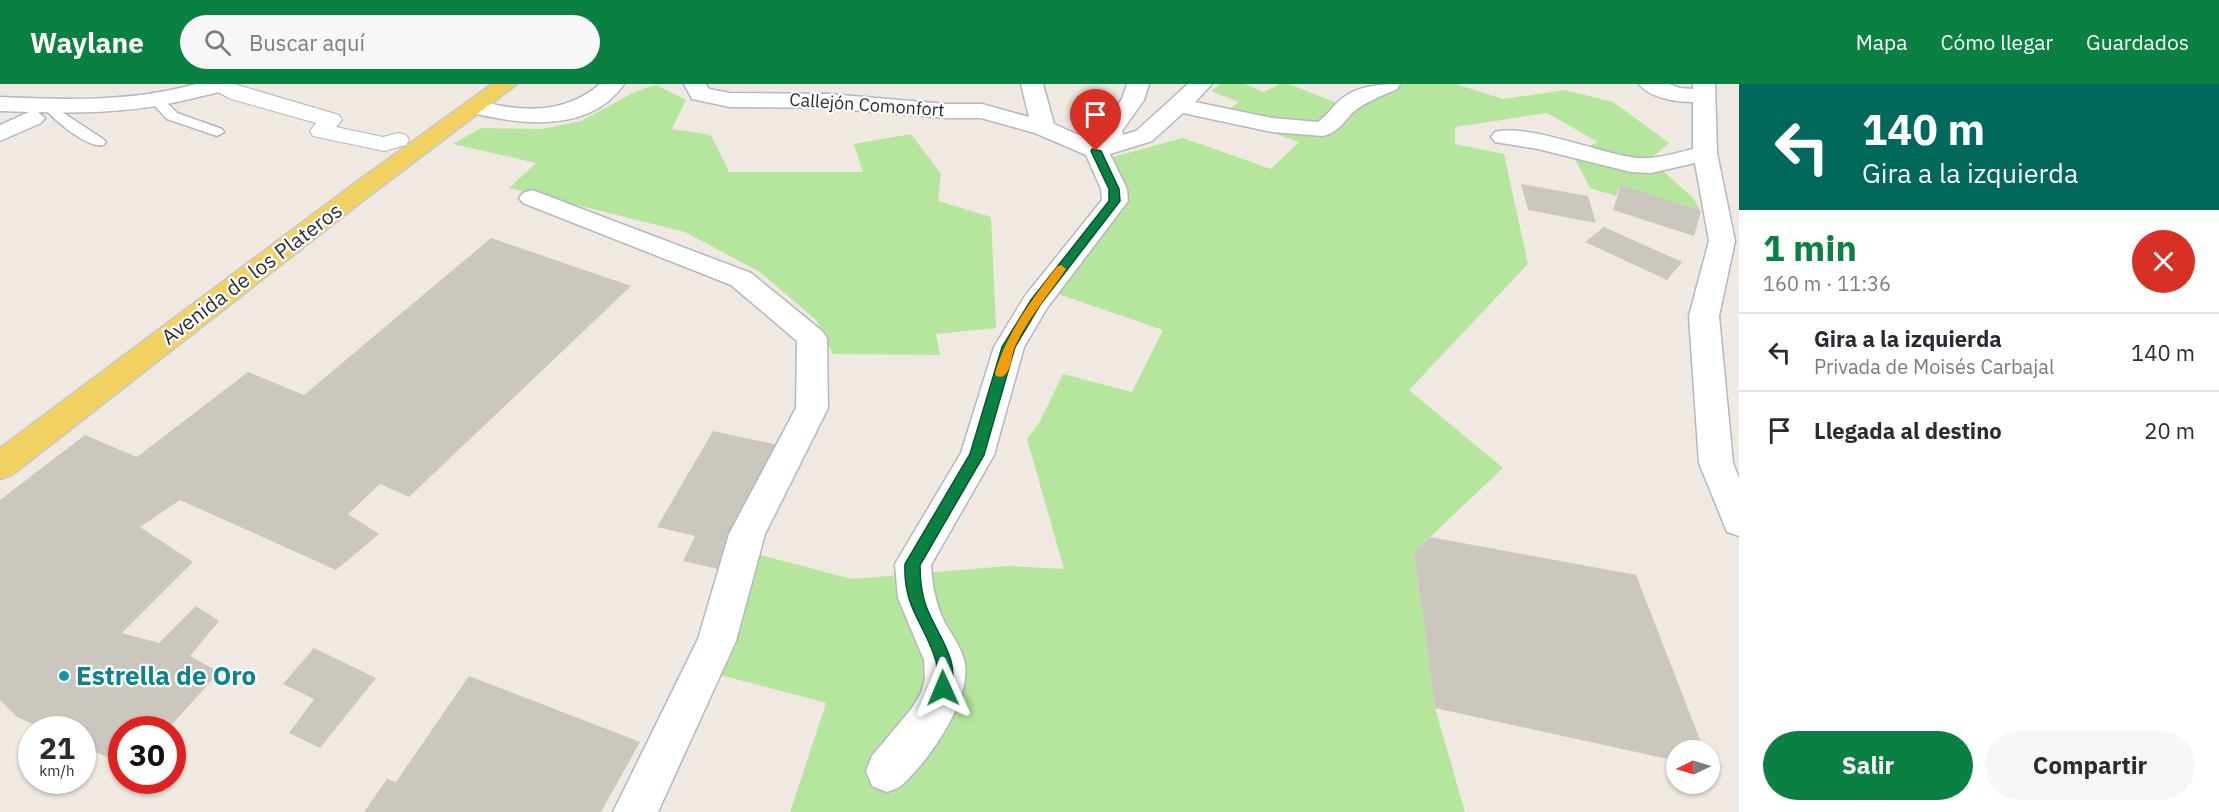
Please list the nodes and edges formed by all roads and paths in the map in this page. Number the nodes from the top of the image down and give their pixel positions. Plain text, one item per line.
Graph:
1 (219, 84) edge
2 (506, 84) edge
3 (613, 84) edge
4 (695, 84) edge
5 (1032, 84) edge
6 (1138, 84) edge
7 (1201, 84) edge
8 (1389, 84) edge
9 (1650, 84) edge
10 (922, 87) dead end
11 (1704, 90) edge
12 (156, 100) junction
13 (0, 104) edge
14 (1177, 105) junction
15 (477, 107) junction
16 (910, 107) junction
17 (41, 112) junction
18 (1043, 128) junction
19 (218, 132) dead end
20 (0, 134) edge
21 (1503, 138) dead end
22 (398, 140) dead end
23 (98, 142) dead end
24 (1106, 149) junction
25 (1705, 153) junction
26 (532, 198) dead end
27 (0, 466) edge
28 (1739, 522) edge
29 (887, 771) dead end
30 (635, 812) edge

1 - 12 street
1 - 22 street
2 - 15 main road, Avenida de los Plateros
3 - 15 street
4 - 16 street, Callejón Comonfort
5 - 18 street
6 - 24 street
7 - 14 street
8 - 14 street
9 - 11 street
10 - 16 street
11 - 25 street
12 - 17 street
12 - 19 lane
13 - 17 street
14 - 24 street
15 - 27 main road, Avenida de los Plateros
16 - 18 street, Callejón Comonfort
17 - 20 street
17 - 23 lane
18 - 24 street, Callejón Comonfort
21 - 25 street
24 - 29 street
25 - 28 street
26 - 30 street

